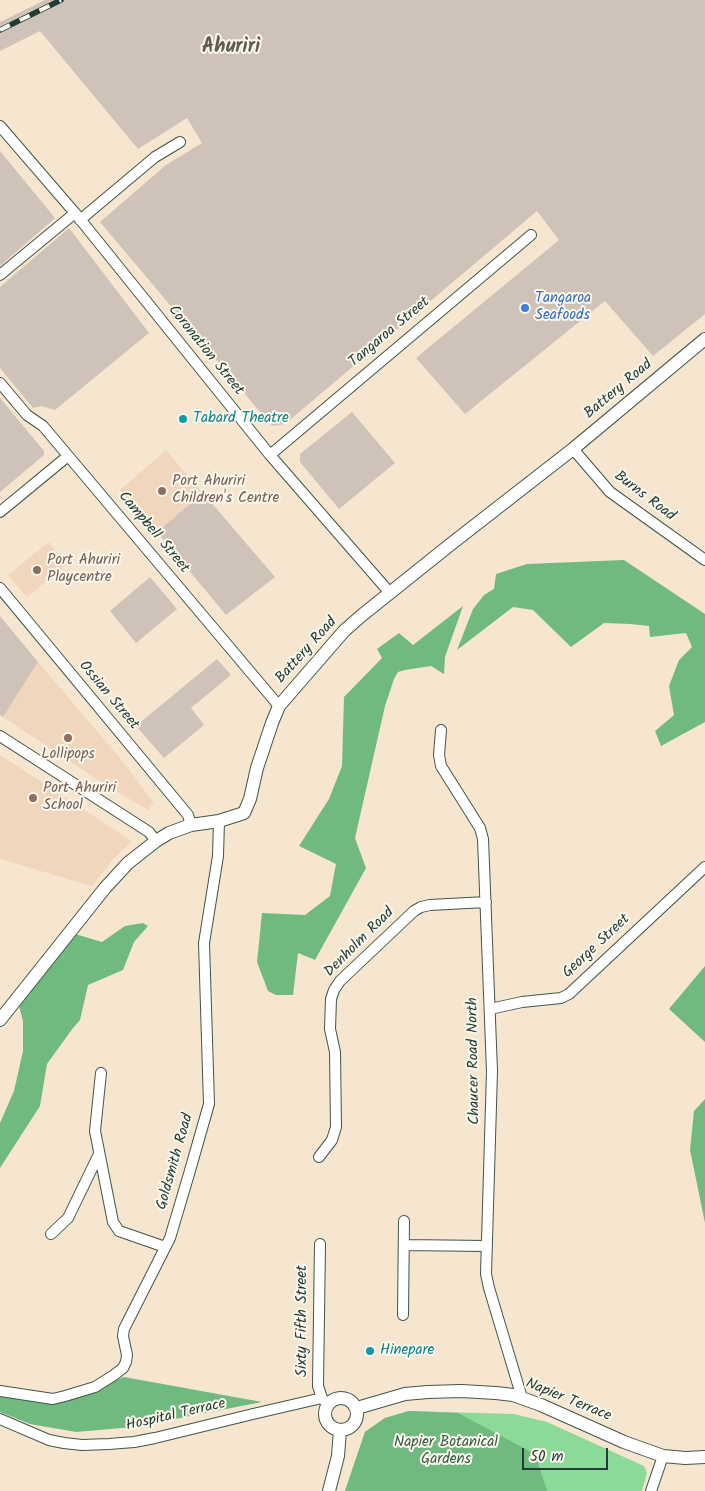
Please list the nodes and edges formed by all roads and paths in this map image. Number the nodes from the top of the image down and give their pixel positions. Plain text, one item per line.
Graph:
1 (2, 133) edge
2 (180, 142) dead end
3 (78, 216) junction
4 (531, 236) dead end
5 (0, 276) edge
6 (705, 339) edge
7 (0, 383) edge
8 (573, 449) junction
9 (270, 454) junction
10 (68, 456) junction
11 (0, 512) edge
12 (705, 560) edge
13 (0, 588) edge
14 (390, 594) junction
15 (280, 706) junction
16 (441, 730) dead end
17 (0, 736) edge
18 (219, 821) junction
19 (191, 825) junction
20 (156, 841) junction
21 (705, 867) edge
22 (486, 902) junction
23 (490, 1009) junction
24 (0, 1020) edge
25 (101, 1074) dead end
26 (99, 1154) junction
27 (319, 1156) dead end
28 (404, 1221) dead end
29 (51, 1234) dead end
30 (320, 1244) dead end
31 (404, 1245) junction
32 (487, 1246) junction
33 (165, 1248) junction
34 (403, 1314) dead end
35 (0, 1391) edge
36 (522, 1398) junction
37 (325, 1402) junction
38 (357, 1408) junction
39 (0, 1419) edge
40 (340, 1430) junction
41 (663, 1456) junction
42 (705, 1457) edge
43 (329, 1491) edge
44 (652, 1491) edge

1 - 3 street, Coronation Street
2 - 3 street
3 - 5 street
3 - 9 street, Coronation Street
4 - 9 street, Tangaroa Street
6 - 8 street, Battery Road
7 - 10 street, Campbell Street
8 - 12 street, Burns Road
8 - 14 street, Battery Road
9 - 14 street, Coronation Street
10 - 11 street
10 - 15 street, Campbell Street
13 - 19 street, Ossian Street
14 - 15 street, Battery Road
15 - 18 street, Battery Road
16 - 22 street, Chaucer Road North
17 - 20 street
18 - 19 street, Battery Road
18 - 33 street, Goldsmith Road
19 - 20 street, Battery Road
20 - 24 street, Battery Road
21 - 23 street, George Street
22 - 23 street, Chaucer Road North
22 - 27 street, Denholm Road
23 - 32 street, Chaucer Road North
25 - 26 street
26 - 29 street
26 - 33 street
28 - 31 street
30 - 37 street, Sixty Fifth Street
31 - 32 street
31 - 34 street
32 - 36 street, Chaucer Road North
33 - 35 street, Goldsmith Road
36 - 38 street, Napier Terrace
36 - 41 street, Napier Terrace
37 - 38 street
37 - 39 street, Hospital Terrace
37 - 40 street
38 - 40 street
40 - 43 street
41 - 42 street, Napier Terrace
41 - 44 street

